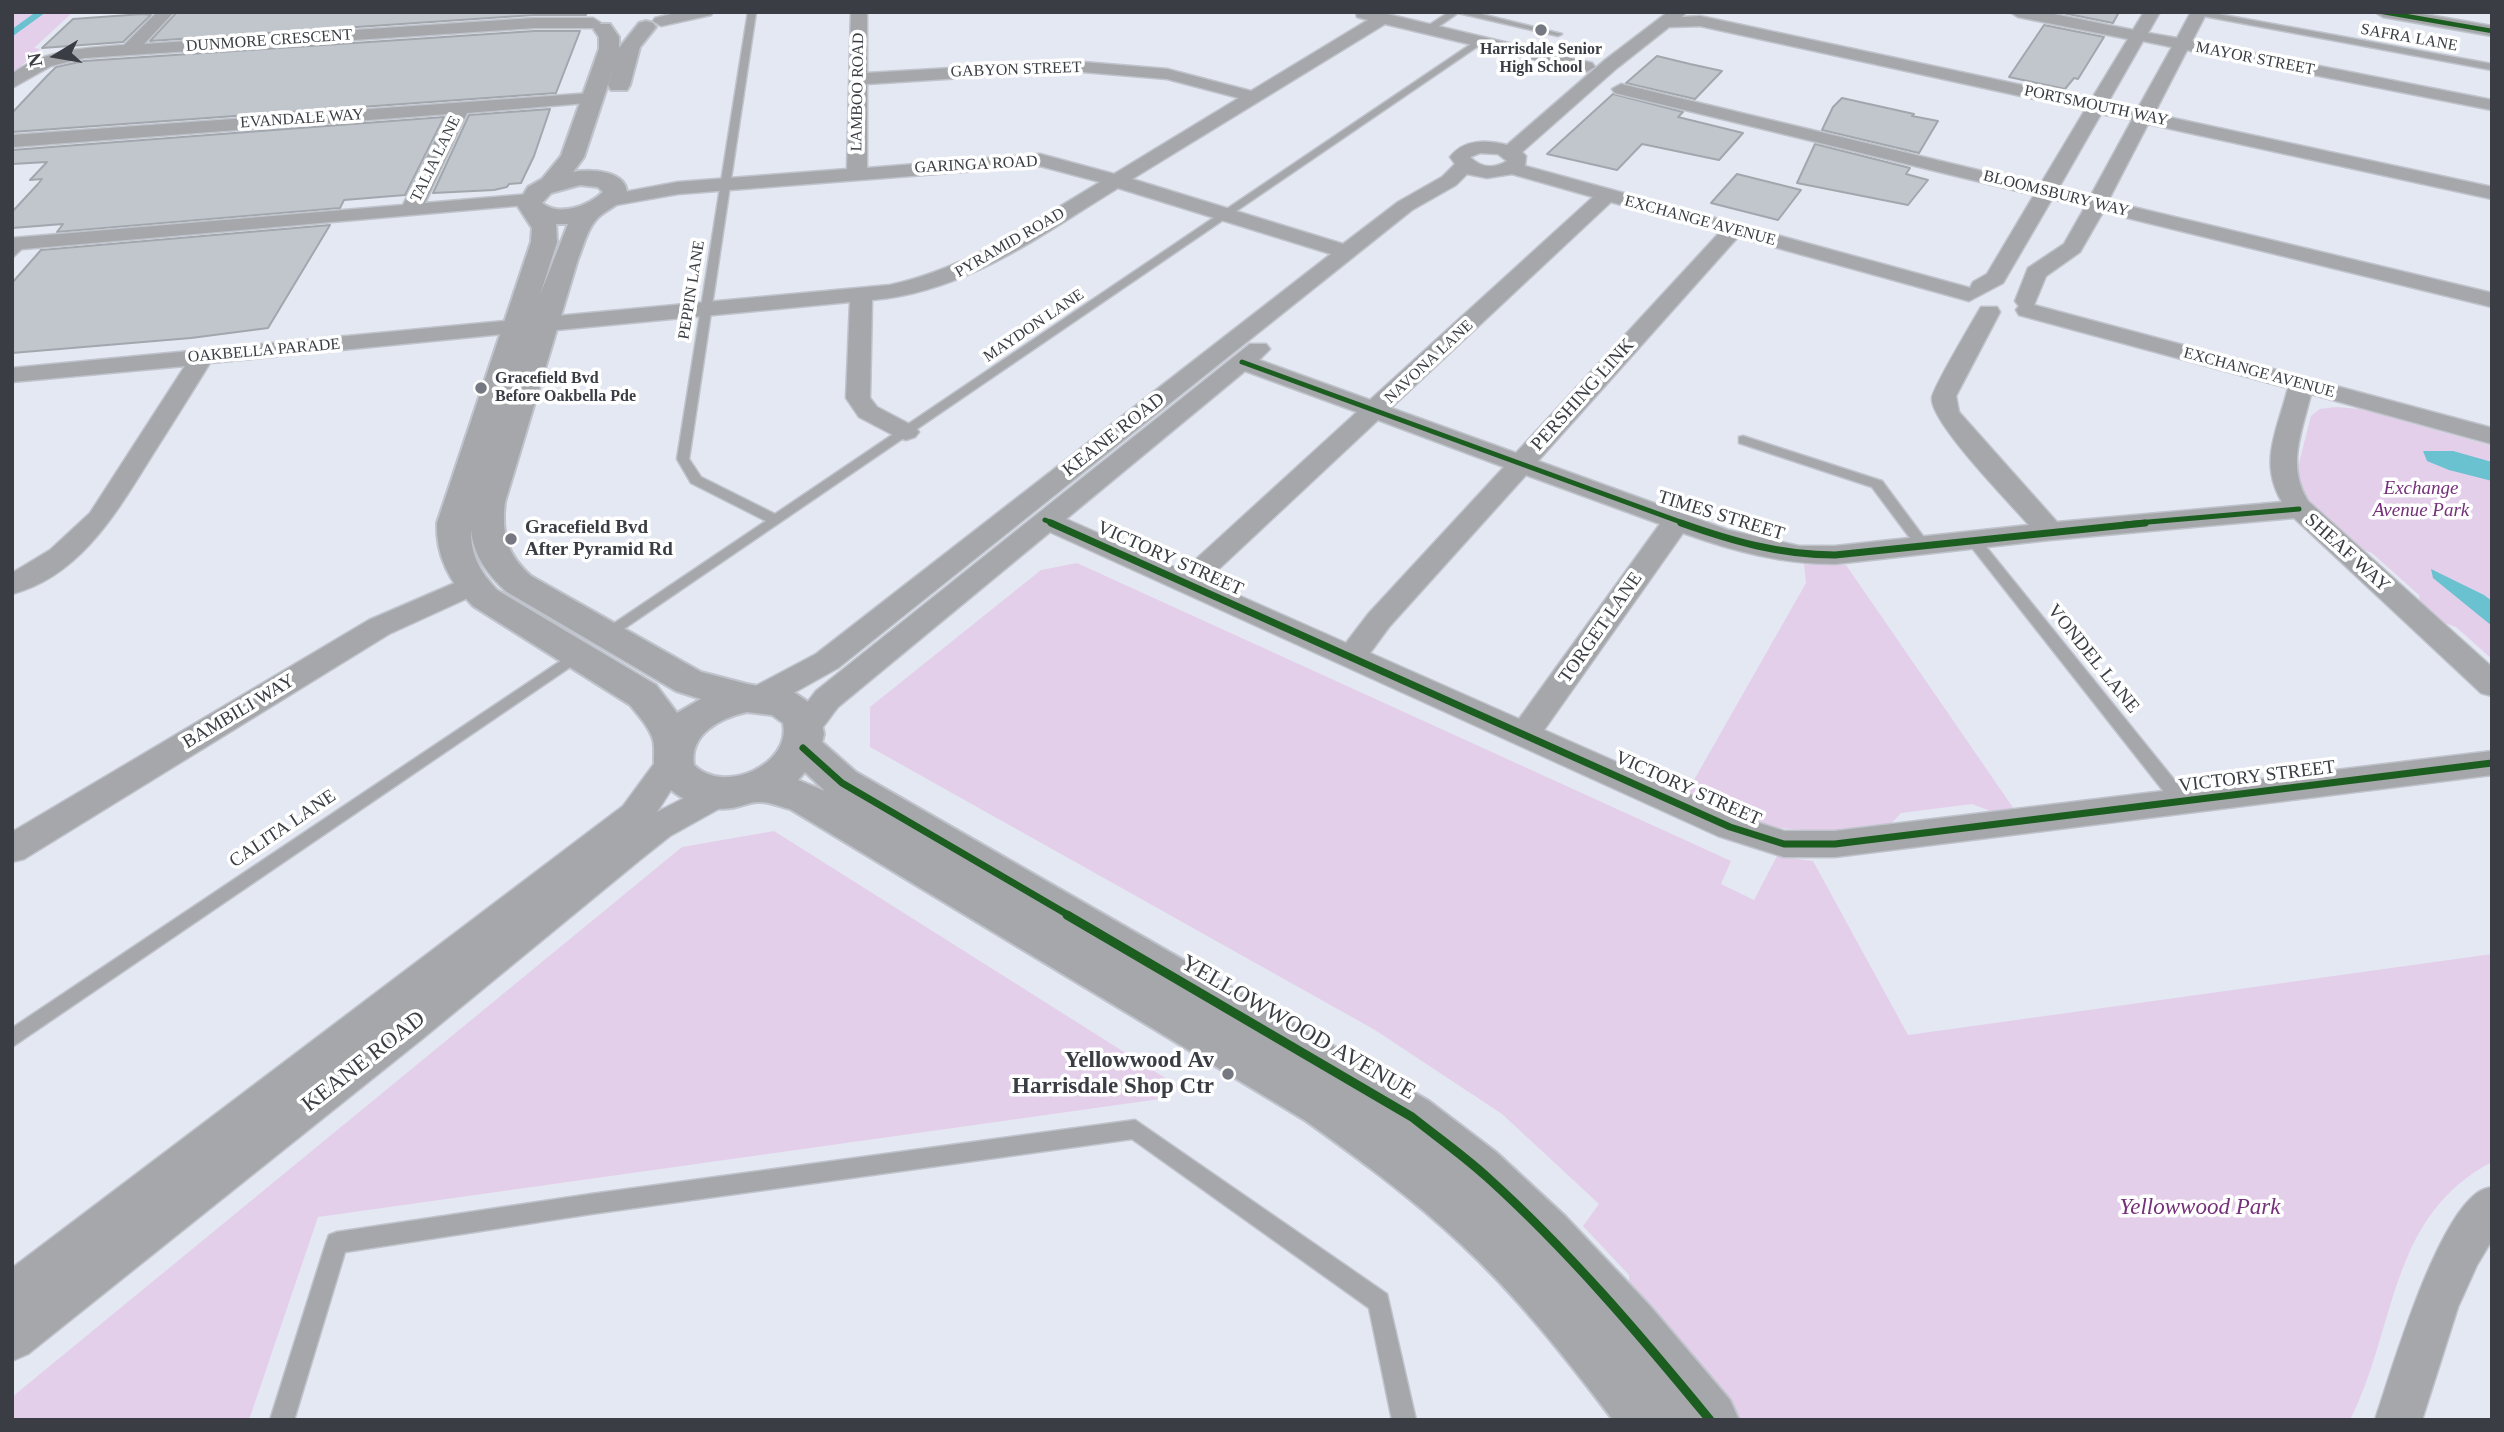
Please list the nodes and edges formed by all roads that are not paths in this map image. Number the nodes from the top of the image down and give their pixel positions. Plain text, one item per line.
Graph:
1 (166, 12) edge
2 (705, 12) edge
3 (752, 12) edge
4 (859, 12) edge
5 (1356, 12) edge
6 (1455, 12) edge
7 (1461, 12) edge
8 (2018, 12) edge
9 (2152, 12) edge
10 (2383, 12) edge
11 (2405, 12) edge
12 (2198, 13) edge
13 (1666, 15) edge
14 (1693, 17) edge
15 (1383, 18) junction
16 (598, 19) edge
17 (658, 20) edge
18 (1429, 29) junction
19 (2492, 29) edge
20 (1558, 34) dead end
21 (2138, 36) junction
22 (1480, 42) junction
23 (2182, 44) junction
24 (129, 50) junction
25 (2492, 67) edge
26 (1595, 69) junction
27 (859, 79) junction
28 (12, 83) edge
29 (1581, 89) junction
30 (1621, 89) junction
31 (1255, 97) junction
32 (602, 102) junction
33 (2492, 105) edge
34 (461, 107) junction
35 (2098, 107) junction
36 (2143, 117) junction
37 (12, 141) edge
38 (598, 154) dead end
39 (1494, 161) junction
40 (857, 172) junction
41 (1115, 180) junction
42 (726, 184) junction
43 (2047, 192) junction
44 (604, 193) junction
45 (2492, 193) edge
46 (1607, 195) junction
47 (539, 199) junction
48 (2097, 204) junction
49 (411, 210) junction
50 (1227, 215) junction
51 (1733, 230) junction
52 (16, 247) edge
53 (1346, 252) junction
54 (551, 260) junction
55 (1975, 291) junction
56 (860, 294) junction
57 (2492, 300) edge
58 (2026, 306) junction
59 (705, 308) junction
60 (1989, 312) junction
61 (531, 326) junction
62 (203, 356) junction
63 (1242, 362) junction
64 (12, 374) edge
65 (2301, 385) junction
66 (1377, 410) junction
67 (906, 432) junction
68 (2492, 436) edge
69 (1743, 440) dead end
70 (1521, 463) junction
71 (2299, 509) junction
72 (776, 520) junction
73 (1045, 520) junction
74 (1677, 521) junction
75 (2050, 531) junction
76 (1974, 541) junction
77 (1924, 547) junction
78 (1187, 583) junction
79 (12, 585) edge
80 (471, 585) junction
81 (591, 646) junction
82 (1352, 656) junction
83 (2492, 685) edge
84 (753, 698) junction
85 (1525, 734) junction
86 (804, 737) junction
87 (674, 754) junction
88 (2492, 763) edge
89 (738, 790) junction
90 (2182, 802) junction
91 (12, 849) edge
92 (12, 1039) edge
93 (2492, 1207) edge
94 (12, 1296) edge
95 (12, 1338) edge
96 (282, 1420) edge
97 (1404, 1420) edge
98 (1649, 1420) edge
99 (1710, 1420) edge
100 (2398, 1420) edge

1 - 24 street
2 - 17 street
3 - 42 lane, PEPPIN LANE
4 - 27 street, LAMBOO ROAD
5 - 15 street
6 - 18 lane
7 - 20 lane
8 - 21 street, MAYOR STREET
9 - 21 street
10 - 19 street
11 - 19 street
12 - 23 street
12 - 25 lane, SAFRA LANE
13 - 14 street, PORTSMOUTH WAY
13 - 26 street, KEANE ROAD
14 - 35 street, PORTSMOUTH WAY
15 - 18 street
15 - 31 street, PYRAMID ROAD
16 - 17 street
16 - 24 street, DUNMORE CRESCENT
16 - 32 street
17 - 32 street
18 - 22 street
21 - 23 street, MAYOR STREET
21 - 35 street
22 - 26 street
22 - 50 lane, MAYDON LANE
23 - 33 street, MAYOR STREET
23 - 36 street
24 - 28 street, DUNMORE CRESCENT
26 - 29 street, KEANE ROAD
26 - 30 street
26 - 39 street, KEANE ROAD
27 - 31 street, GABYON STREET
27 - 40 street, LAMBOO ROAD
29 - 30 street, BLOOMSBURY WAY
29 - 39 street, KEANE ROAD
30 - 43 street, BLOOMSBURY WAY
31 - 41 street, PYRAMID ROAD
32 - 34 street, EVANDALE WAY
32 - 47 street
34 - 37 street, EVANDALE WAY
34 - 49 street, TALIA LANE
35 - 36 street, PORTSMOUTH WAY
35 - 43 street
36 - 45 street, PORTSMOUTH WAY
36 - 48 street
38 - 44 street
39 - 46 street, EXCHANGE AVENUE
39 - 53 street, KEANE ROAD
39 - 63 street, KEANE ROAD
40 - 41 street, GARINGA ROAD
40 - 42 street, GARINGA ROAD
41 - 50 street, GARINGA ROAD
41 - 56 street, PYRAMID ROAD
42 - 44 street, GARINGA ROAD
42 - 59 lane, PEPPIN LANE
43 - 48 street, BLOOMSBURY WAY
43 - 55 street
44 - 47 street
44 - 47 street
44 - 54 street
46 - 51 street, EXCHANGE AVENUE
46 - 66 street, NAVONA LANE
47 - 49 street
47 - 54 street
48 - 57 street, BLOOMSBURY WAY
48 - 58 street
49 - 52 street
50 - 53 street, GARINGA ROAD
50 - 67 lane, MAYDON LANE
51 - 55 street, EXCHANGE AVENUE
51 - 70 street, PERSHING LINK
53 - 84 street, KEANE ROAD
54 - 61 street
55 - 58 street, EXCHANGE AVENUE
55 - 60 street
56 - 59 street, PYRAMID ROAD
56 - 67 street
58 - 60 street
58 - 65 street, EXCHANGE AVENUE
59 - 61 street, PYRAMID ROAD
59 - 72 lane, PEPPIN LANE
60 - 75 street
61 - 62 street, OAKBELLA PARADE
61 - 80 street
61 - 81 street
62 - 64 street, OAKBELLA PARADE
62 - 79 street
63 - 66 street, TIMES STREET
63 - 73 street, KEANE ROAD
65 - 68 street, EXCHANGE AVENUE
65 - 71 street, SHEAF WAY
66 - 70 street, TIMES STREET
66 - 78 street, NAVONA LANE
67 - 72 lane, MAYDON LANE
69 - 77 lane
70 - 74 street, TIMES STREET
70 - 82 street, PERSHING LINK
71 - 75 street, TIMES STREET
71 - 83 street, SHEAF WAY
72 - 81 lane, MAYDON LANE
73 - 78 street, VICTORY STREET
73 - 86 street, KEANE ROAD
74 - 77 street, TIMES STREET
74 - 85 street, TORGET LANE
75 - 76 street, TIMES STREET
76 - 77 street, TIMES STREET
76 - 90 lane, VONDEL LANE
78 - 82 street, VICTORY STREET
80 - 81 street
80 - 91 street, BAMBILI WAY
81 - 84 street
81 - 87 street
81 - 92 lane, CALITA LANE
82 - 85 street, VICTORY STREET
84 - 86 street
84 - 87 street, KEANE ROAD
85 - 90 street, VICTORY STREET
86 - 89 street, KEANE ROAD
86 - 99 street, YELLOWWOOD AVENUE
87 - 89 street
87 - 94 street, KEANE ROAD
88 - 90 street, VICTORY STREET
89 - 95 street, KEANE ROAD
89 - 98 street
93 - 100 street
96 - 97 lane

